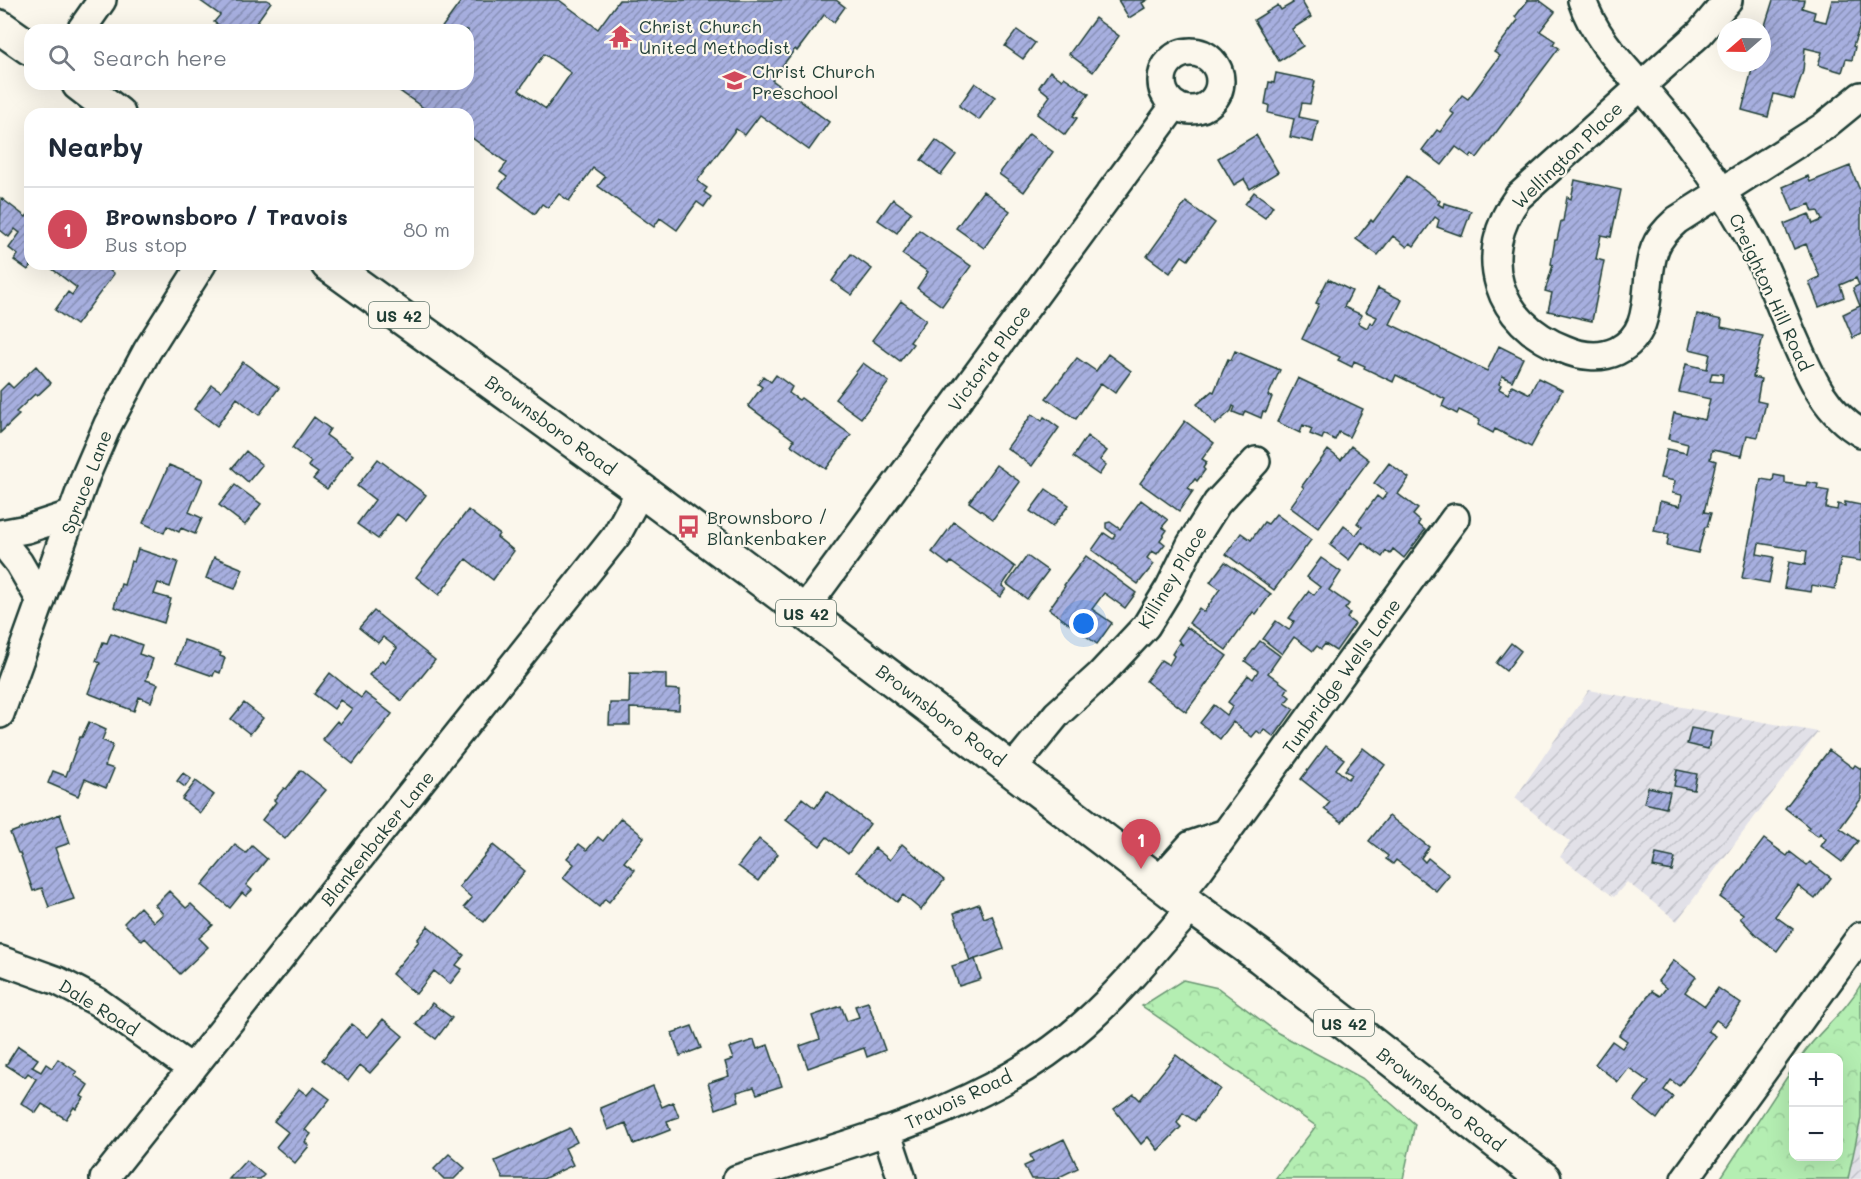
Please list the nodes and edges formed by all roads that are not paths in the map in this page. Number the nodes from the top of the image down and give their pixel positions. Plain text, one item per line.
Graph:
1 (102, 0) edge
2 (1582, 0) edge
3 (1728, 0) edge
4 (85, 24) edge
5 (0, 27) edge
6 (24, 44) edge
7 (1640, 86) junction
8 (87, 90) edge
9 (1861, 96) edge
10 (1175, 105) dead end
11 (110, 108) edge
12 (1722, 191) junction
13 (198, 270) edge
14 (336, 270) edge
15 (1861, 433) edge
16 (1256, 461) dead end
17 (641, 490) junction
18 (73, 514) junction
19 (1455, 518) dead end
20 (0, 534) edge
21 (0, 539) edge
22 (41, 602) junction
23 (803, 611) junction
24 (0, 714) edge
25 (1012, 769) junction
26 (1176, 895) junction
27 (1861, 936) edge
28 (0, 960) edge
29 (192, 1069) junction
30 (886, 1131) junction
31 (104, 1179) edge
32 (737, 1179) edge
33 (902, 1179) edge
34 (1544, 1179) edge
35 (1685, 1179) edge

1 - 4 street
2 - 7 street, Creighton Hill Road
3 - 7 street, Wellington Place
5 - 6 main road
7 - 12 street, Creighton Hill Road
7 - 12 street, Wellington Place
8 - 11 main road
9 - 12 street, Wellington Place
10 - 23 street, Victoria Place
12 - 15 street, Creighton Hill Road
13 - 18 street, Spruce Lane
14 - 17 main road, Brownsboro Road / US 42
16 - 25 street, Killiney Place
17 - 23 main road, Brownsboro Road / US 42
17 - 29 street, Blankenbaker Lane
18 - 20 street
18 - 22 street, Spruce Lane
19 - 26 street, Tunbridge Wells Lane
21 - 22 street
22 - 24 street, Spruce Lane
23 - 25 main road, Brownsboro Road / US 42
25 - 26 main road, Brownsboro Road / US 42
26 - 30 street, Travois Road
26 - 34 main road, Brownsboro Road / US 42
27 - 35 street
28 - 29 street, Dale Road
29 - 31 street, Blankenbaker Lane
30 - 32 street, Travois Road
30 - 33 street

